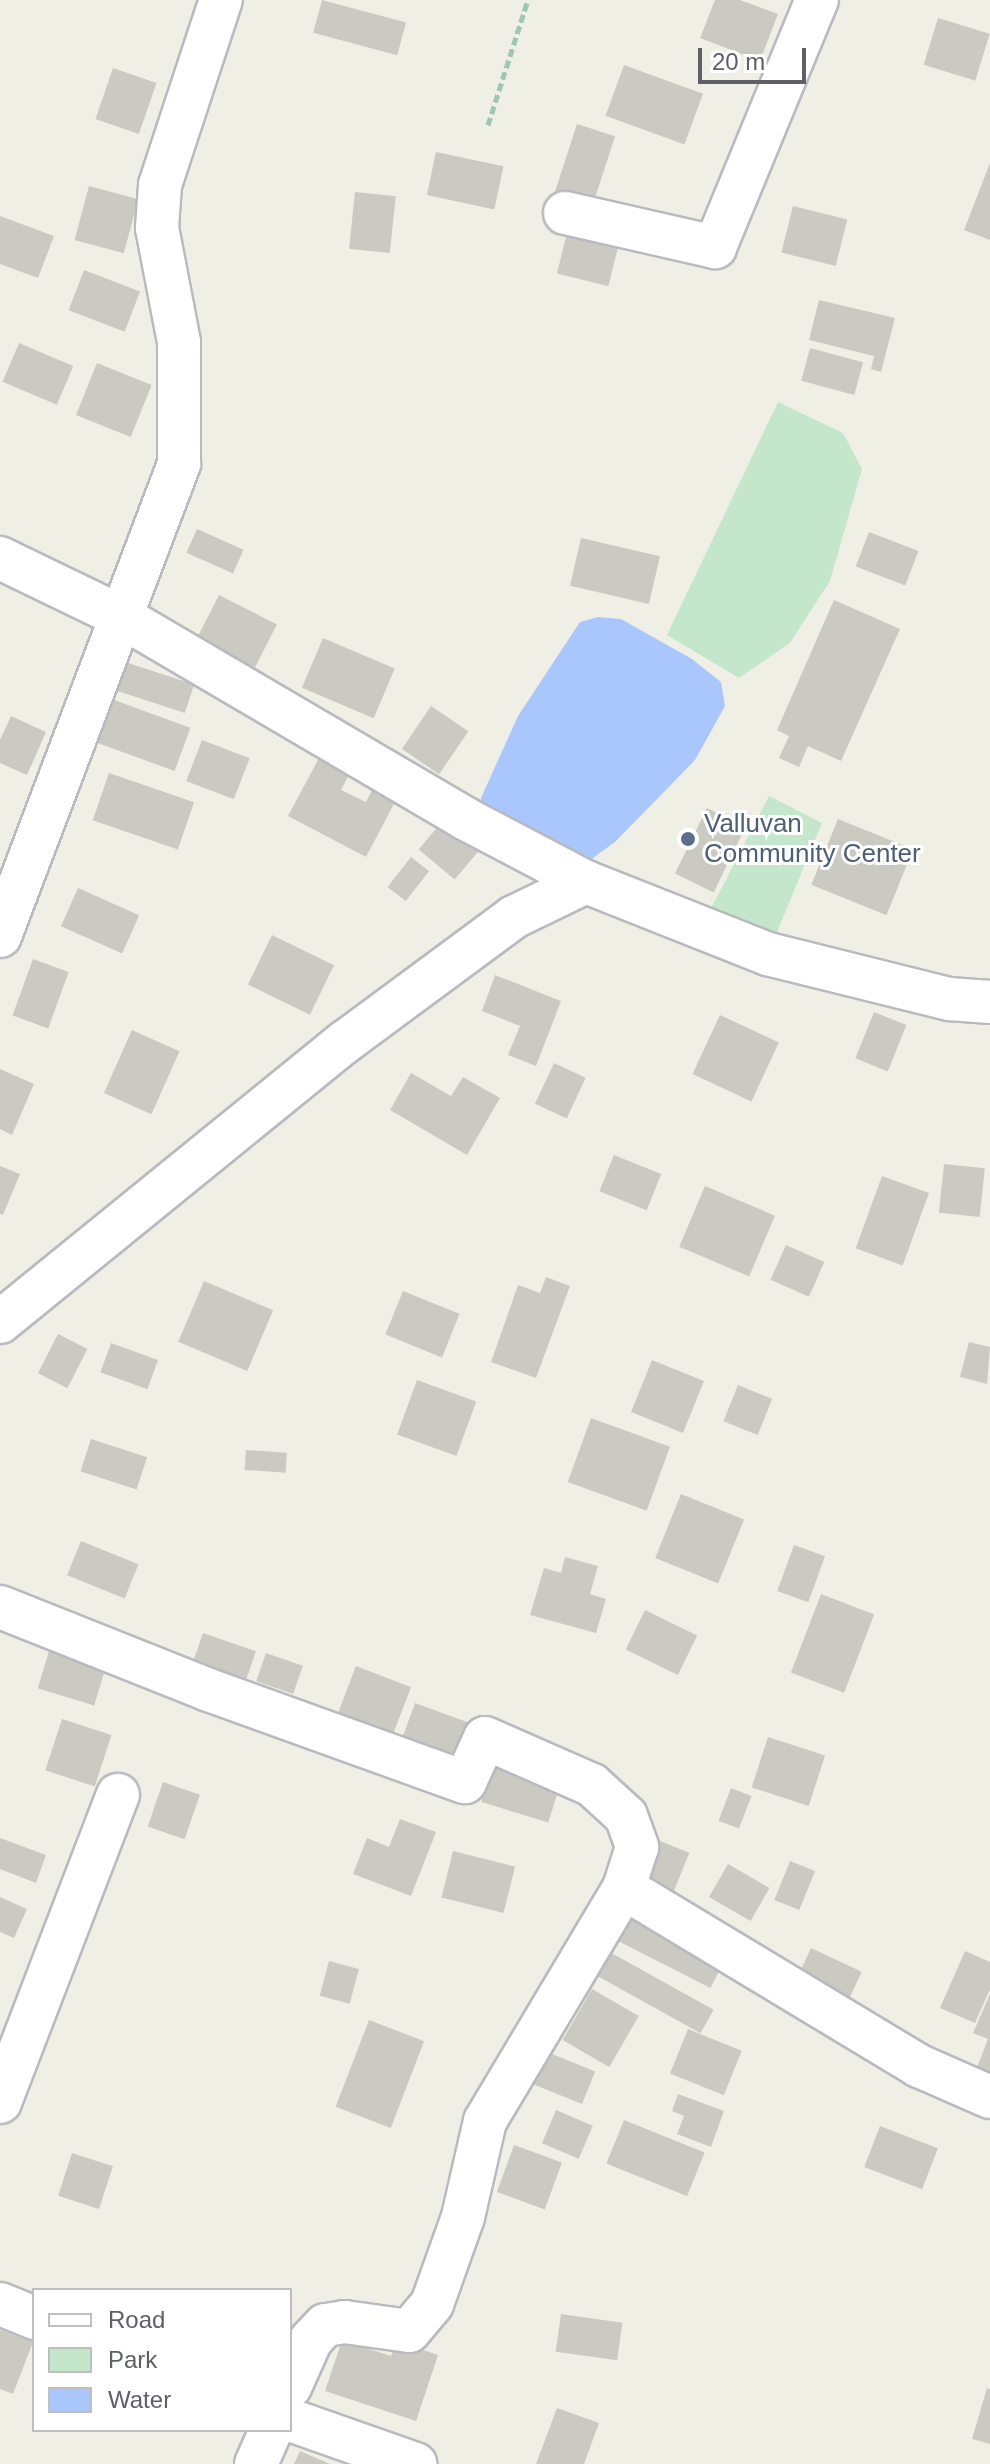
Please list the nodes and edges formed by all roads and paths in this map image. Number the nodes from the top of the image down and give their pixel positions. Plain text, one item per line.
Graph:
1 (221, 0) edge
2 (528, 0) edge
3 (817, 0) edge
4 (488, 125) dead end
5 (565, 213) dead end
6 (0, 558) edge
7 (122, 617) junction
8 (586, 882) junction
9 (0, 936) edge
10 (990, 1002) edge
11 (0, 1322) edge
12 (0, 1607) edge
13 (118, 1795) dead end
14 (624, 1888) junction
15 (990, 2097) edge
16 (0, 2102) edge
17 (0, 2304) edge
18 (32, 2317) edge
19 (292, 2383) edge
20 (292, 2421) edge
21 (270, 2432) edge
22 (256, 2464) edge
23 (415, 2464) edge

1 - 7 street
2 - 4 path
3 - 5 street
6 - 7 street
7 - 8 street
7 - 9 street
8 - 10 street
8 - 11 street
12 - 14 street
13 - 16 street
14 - 15 street
14 - 19 street
17 - 18 street
20 - 23 street
21 - 22 street

